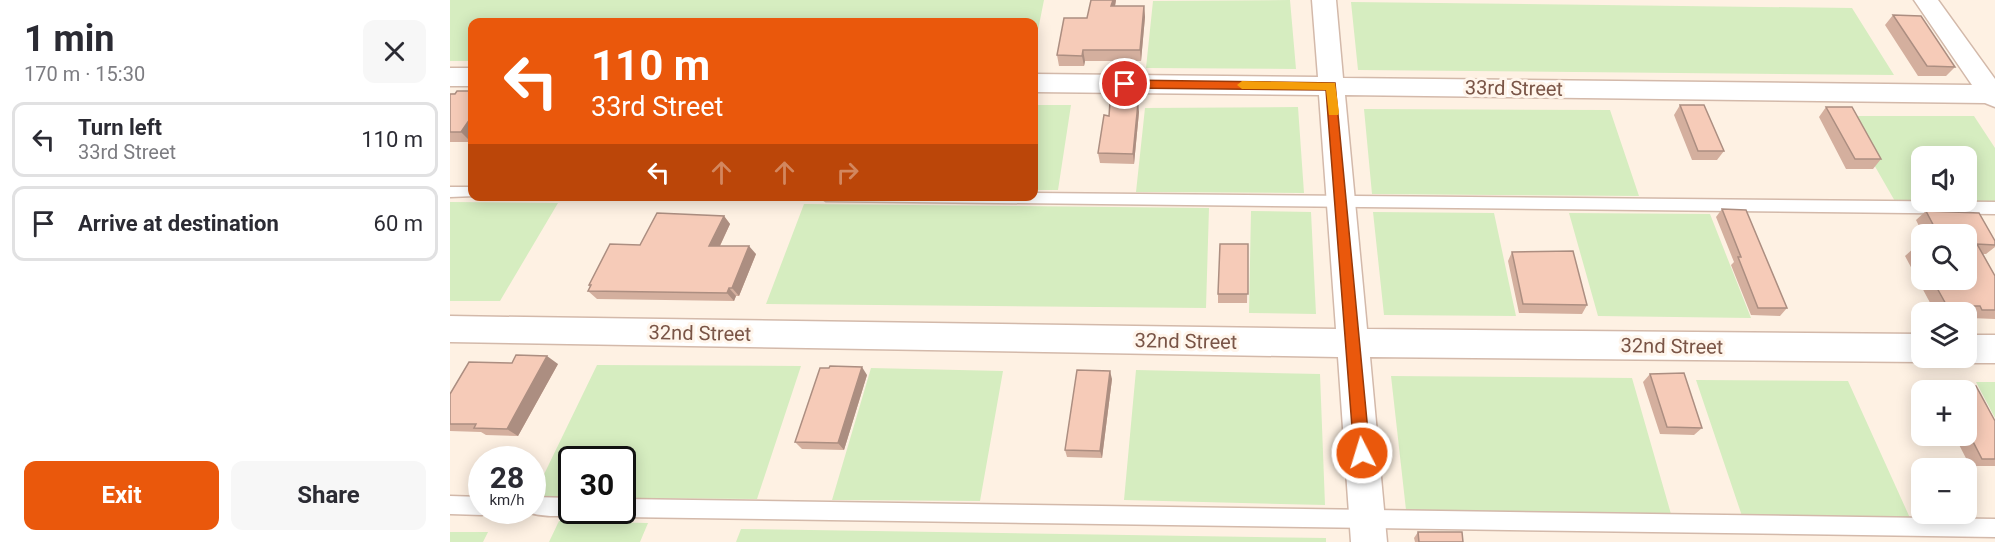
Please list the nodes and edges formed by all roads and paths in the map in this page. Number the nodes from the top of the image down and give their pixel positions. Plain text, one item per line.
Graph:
1 (1324, 0) edge
2 (1926, 0) edge
3 (450, 77) edge
4 (468, 77) edge
5 (1038, 83) edge
6 (1331, 86) junction
7 (1994, 95) edge
8 (450, 192) edge
9 (468, 192) edge
10 (1038, 199) edge
11 (1341, 203) junction
12 (1995, 208) edge
13 (450, 329) edge
14 (1352, 343) junction
15 (1911, 348) edge
16 (1977, 349) edge
17 (1995, 349) edge
18 (450, 505) edge
19 (468, 506) edge
20 (636, 508) edge
21 (1995, 528) edge
22 (1368, 531) edge

1 - 6 street
2 - 7 street
3 - 4 street
5 - 6 street, 33rd Street
6 - 7 street, 33rd Street
6 - 11 street
8 - 9 lane
10 - 11 lane
11 - 12 lane
11 - 14 street
13 - 14 street, 32nd Street
14 - 15 street, 32nd Street
14 - 22 street
16 - 17 street
18 - 19 lane
20 - 22 lane
21 - 22 lane

